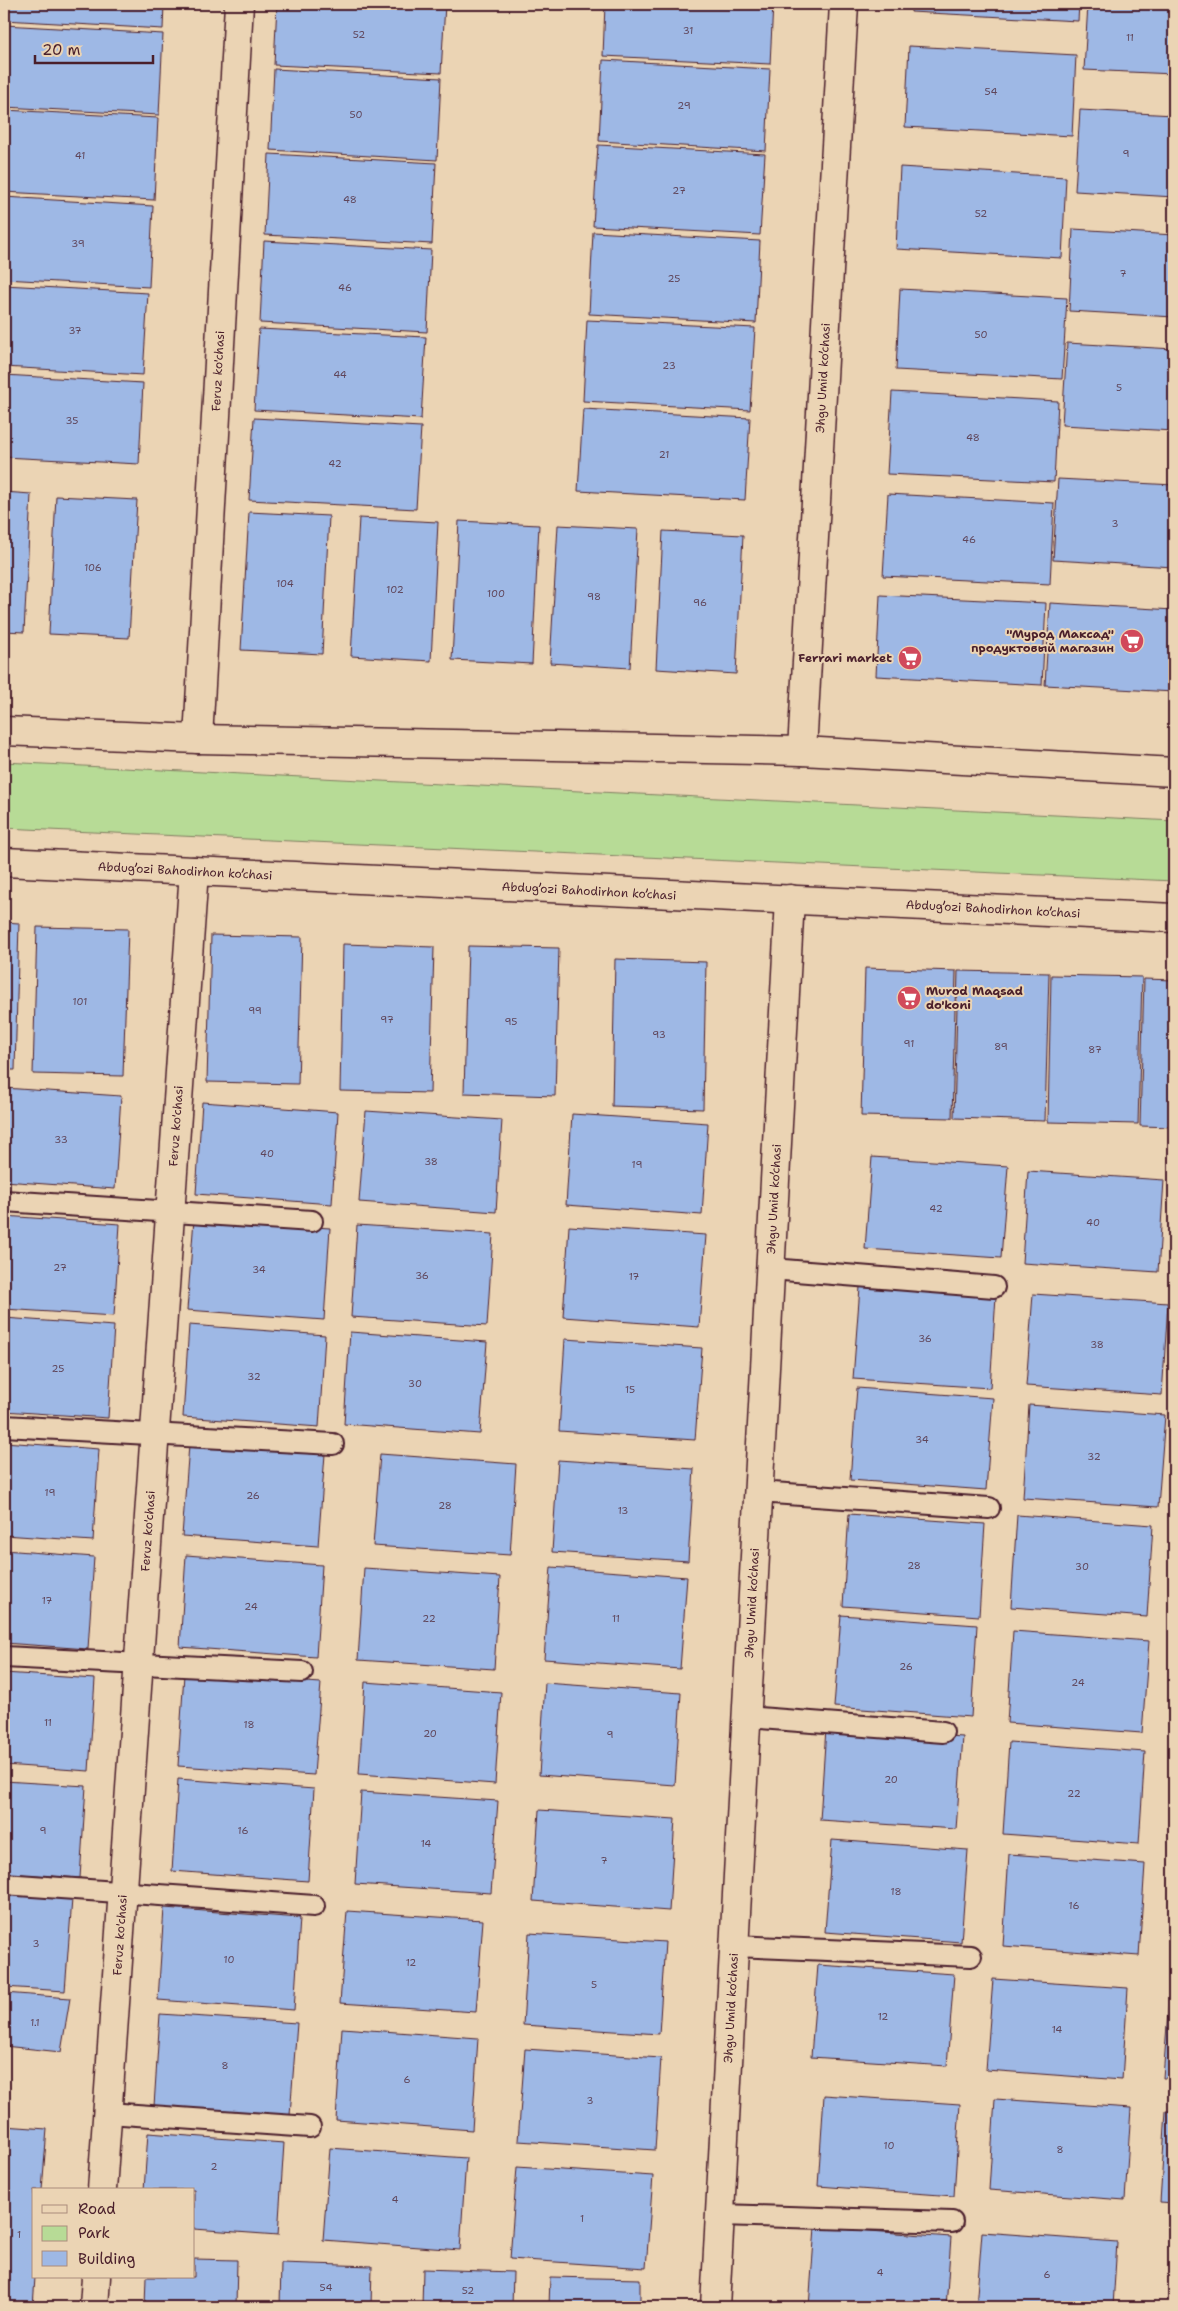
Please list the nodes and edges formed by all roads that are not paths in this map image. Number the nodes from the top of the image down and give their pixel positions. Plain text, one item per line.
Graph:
1 (239, 4) edge
2 (844, 4) edge
3 (4, 731) edge
4 (198, 739) junction
5 (802, 751) junction
6 (1174, 772) edge
7 (4, 862) edge
8 (194, 871) junction
9 (790, 899) junction
10 (1174, 918) edge
11 (4, 1201) edge
12 (170, 1210) junction
13 (312, 1221) dead end
14 (771, 1269) junction
15 (994, 1287) dead end
16 (4, 1426) edge
17 (154, 1435) junction
18 (333, 1444) dead end
19 (758, 1492) junction
20 (989, 1508) dead end
21 (4, 1657) edge
22 (138, 1662) junction
23 (302, 1672) dead end
24 (746, 1717) junction
25 (943, 1732) dead end
26 (4, 1884) edge
27 (123, 1892) junction
28 (314, 1906) dead end
29 (734, 1946) junction
30 (971, 1956) dead end
31 (108, 2113) junction
32 (310, 2127) dead end
33 (102, 2188) edge
34 (720, 2215) junction
35 (952, 2222) dead end
36 (96, 2278) edge
37 (94, 2307) edge
38 (716, 2307) edge

1 - 4 street, Feruz ko'chasi
2 - 5 street, Эhgu Umid ko’chasi
3 - 4 street
4 - 5 street
5 - 6 street
7 - 8 street, Abdug’ozi Bahodirhon ko’chasi
8 - 9 street, Abdug’ozi Bahodirhon ko’chasi
8 - 12 street, Feruz ko'chasi
9 - 10 street, Abdug’ozi Bahodirhon ko’chasi
9 - 14 street, Эhgu Umid ko’chasi
11 - 12 lane
12 - 13 lane
12 - 17 street, Feruz ko'chasi
14 - 15 lane
14 - 19 street, Эhgu Umid ko’chasi
16 - 17 lane
17 - 18 lane
17 - 22 street, Feruz ko'chasi
19 - 20 lane
19 - 24 street, Эhgu Umid ko’chasi
21 - 22 lane
22 - 23 lane
22 - 27 street, Feruz ko'chasi
24 - 25 lane
24 - 29 street, Эhgu Umid ko’chasi
26 - 27 lane
27 - 28 lane
27 - 31 street, Feruz ko'chasi
29 - 30 lane
29 - 34 street, Эhgu Umid ko’chasi
31 - 32 lane
31 - 33 street, Feruz ko'chasi
34 - 35 lane
34 - 38 street, Эhgu Umid ko’chasi
36 - 37 street

